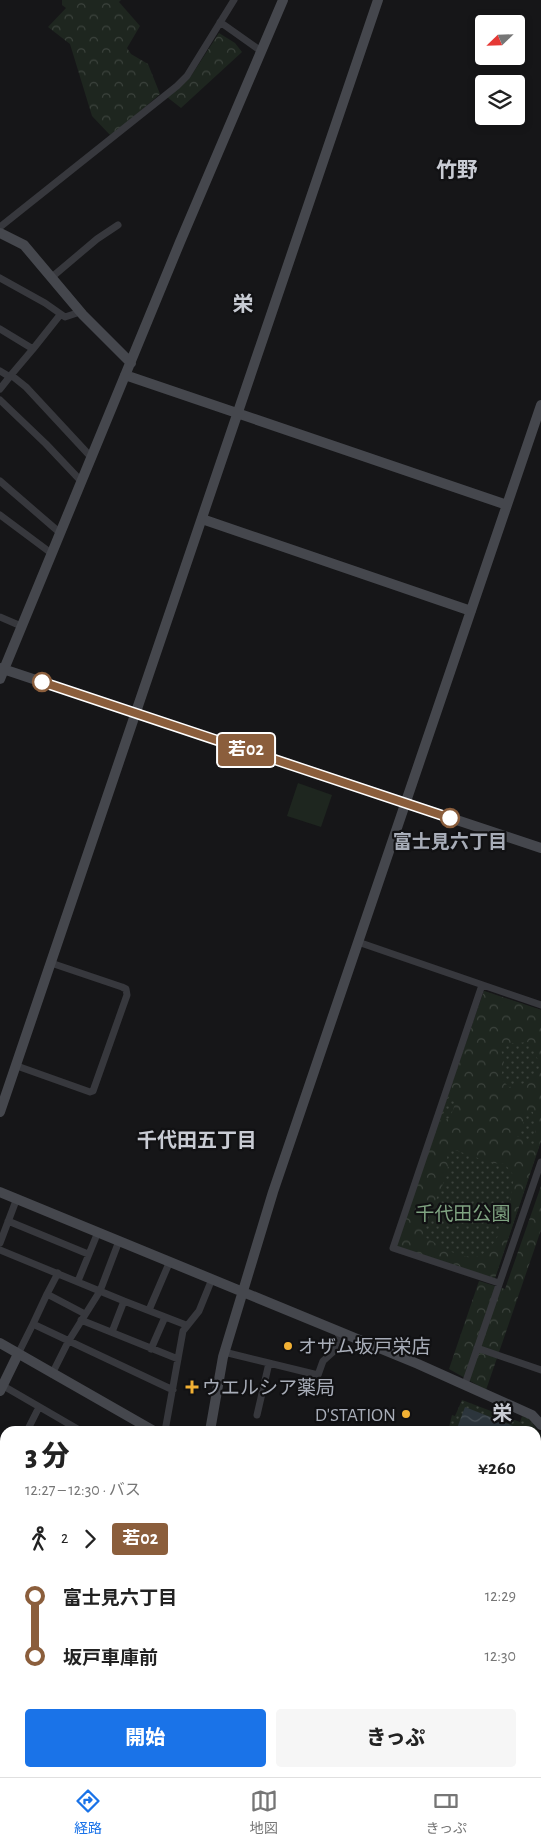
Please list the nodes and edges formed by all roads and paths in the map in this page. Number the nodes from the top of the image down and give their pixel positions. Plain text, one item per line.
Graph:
1 (234, 0) edge
2 (283, 0) edge
3 (378, 0) edge
4 (220, 22) junction
5 (261, 51) junction
6 (118, 225) dead end
7 (0, 227) edge
8 (0, 232) edge
9 (52, 277) junction
10 (0, 278) edge
11 (80, 312) junction
12 (60, 315) junction
13 (0, 329) edge
14 (33, 349) junction
15 (130, 363) junction
16 (0, 371) edge
17 (125, 374) junction
18 (11, 376) junction
19 (0, 388) edge
20 (0, 400) edge
21 (541, 405) edge
22 (237, 413) junction
23 (91, 457) junction
24 (0, 480) edge
25 (81, 481) junction
26 (507, 505) junction
27 (0, 515) edge
28 (202, 519) junction
29 (59, 532) junction
30 (51, 553) junction
31 (471, 611) junction
32 (0, 617) edge
33 (21, 626) junction
34 (1, 672) edge
35 (135, 713) junction
36 (406, 804) junction
37 (541, 848) edge
38 (358, 942) junction
39 (51, 963) junction
40 (482, 985) junction
41 (541, 1005) edge
42 (17, 1066) junction
43 (0, 1112) edge
44 (541, 1162) edge
45 (0, 1192) edge
46 (17, 1198) junction
47 (8, 1221) junction
48 (98, 1232) junction
49 (119, 1241) junction
50 (0, 1243) edge
51 (0, 1250) edge
52 (88, 1254) junction
53 (170, 1261) junction
54 (58, 1273) junction
55 (212, 1279) junction
56 (78, 1281) junction
57 (499, 1283) junction
58 (100, 1290) junction
59 (241, 1291) junction
60 (47, 1294) junction
61 (124, 1301) junction
62 (149, 1310) junction
63 (165, 1316) junction
64 (83, 1317) junction
65 (33, 1324) junction
66 (186, 1325) junction
67 (112, 1332) junction
68 (340, 1332) junction
69 (68, 1342) junction
70 (0, 1343) edge
71 (477, 1348) junction
72 (151, 1349) junction
73 (224, 1352) junction
74 (18, 1354) junction
75 (178, 1359) junction
76 (269, 1363) junction
77 (541, 1370) edge
78 (52, 1374) junction
79 (465, 1384) junction
80 (1, 1386) edge
81 (173, 1390) junction
82 (39, 1407) junction
83 (257, 1415) dead end
84 (541, 1425) edge
85 (30, 1426) edge
86 (68, 1426) edge
87 (145, 1426) edge
88 (166, 1426) edge
89 (211, 1426) edge

1 - 4 street
2 - 5 street
3 - 22 street
4 - 5 street
4 - 7 street
5 - 15 street
6 - 9 street
8 - 9 street
9 - 11 street
10 - 12 street
11 - 12 street
11 - 15 street
12 - 14 street
13 - 14 street
14 - 18 street
15 - 17 street
16 - 18 street
17 - 22 street
17 - 23 street
18 - 19 street
18 - 23 street
20 - 25 street
21 - 26 street
22 - 26 street
22 - 28 street
23 - 25 street
24 - 29 street
25 - 29 street
26 - 31 street
27 - 30 street
28 - 31 street
28 - 35 street
29 - 30 street
30 - 33 street
31 - 36 street
32 - 33 street
33 - 34 street
34 - 35 street
35 - 36 street
35 - 39 street
36 - 37 street
36 - 38 street
38 - 40 street
38 - 59 street
39 - 42 street
39 - 42 street
40 - 41 street
40 - 57 street
42 - 43 street
44 - 57 street
45 - 46 street
46 - 47 street
46 - 48 street
47 - 50 street
47 - 52 street
48 - 49 street
48 - 52 street
49 - 53 street
49 - 58 street
51 - 54 street
52 - 56 street
53 - 55 street
53 - 62 street
54 - 56 street
54 - 60 street
55 - 59 street
55 - 66 street
56 - 58 street
57 - 71 street
58 - 61 street
58 - 64 street
59 - 68 street
59 - 73 street
60 - 64 street
60 - 65 street
61 - 62 street
61 - 67 street
62 - 63 street
63 - 66 street
63 - 72 street
64 - 67 street
64 - 69 street
65 - 69 street
65 - 74 street
66 - 75 street
67 - 72 street
68 - 76 street
68 - 79 street
69 - 78 street
69 - 81 street
70 - 74 street
71 - 77 street
71 - 79 street
72 - 75 street
73 - 76 street
73 - 89 street
74 - 78 street
74 - 80 street
75 - 81 street
76 - 83 street
78 - 87 street
79 - 84 street
80 - 82 street
81 - 88 street
82 - 85 street
82 - 86 street

